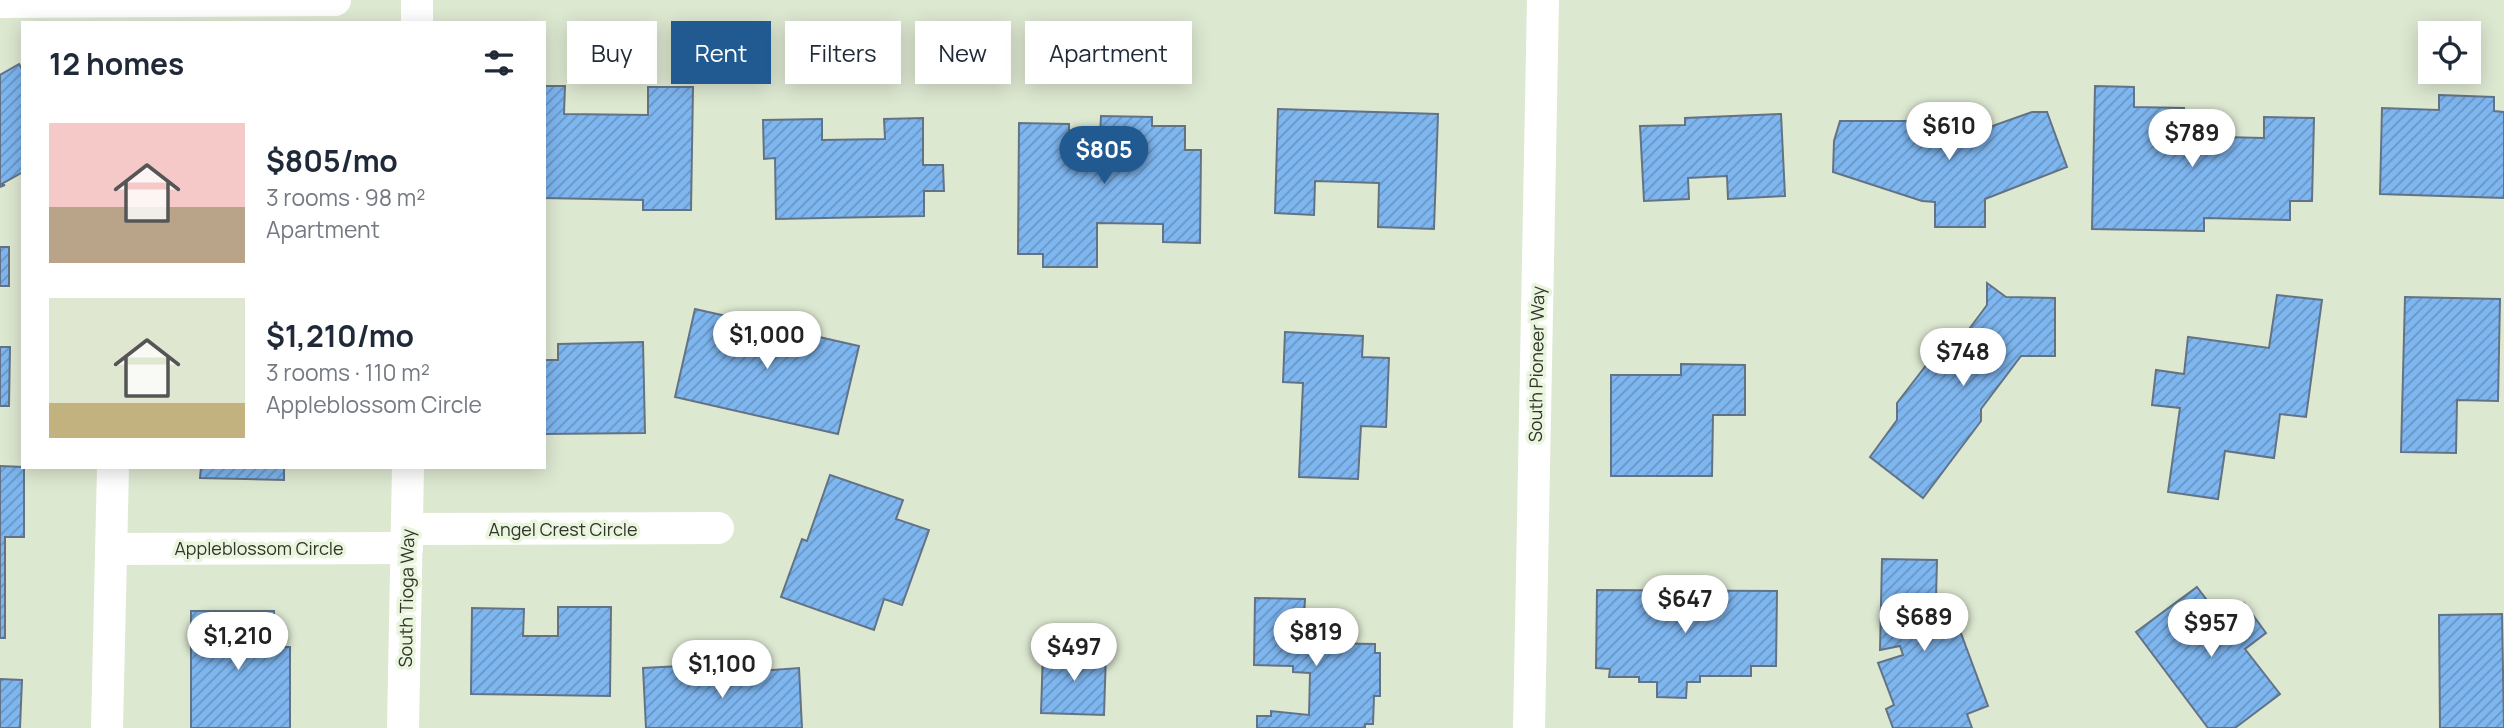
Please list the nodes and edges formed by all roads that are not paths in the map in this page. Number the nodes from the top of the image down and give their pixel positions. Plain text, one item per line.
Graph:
1 (335, 0) edge
2 (417, 0) edge
3 (1543, 0) edge
4 (0, 2) edge
5 (417, 21) edge
6 (113, 469) edge
7 (408, 469) edge
8 (718, 528) dead end
9 (407, 538) junction
10 (111, 548) junction
11 (107, 728) edge
12 (403, 728) edge
13 (1529, 728) edge

1 - 4 street
2 - 5 street
3 - 13 street, South Pioneer Way
6 - 10 street
7 - 9 street, South Tioga Way
8 - 9 street, Angel Crest Circle
9 - 10 street, Appleblossom Circle
9 - 12 street, South Tioga Way
10 - 11 street

